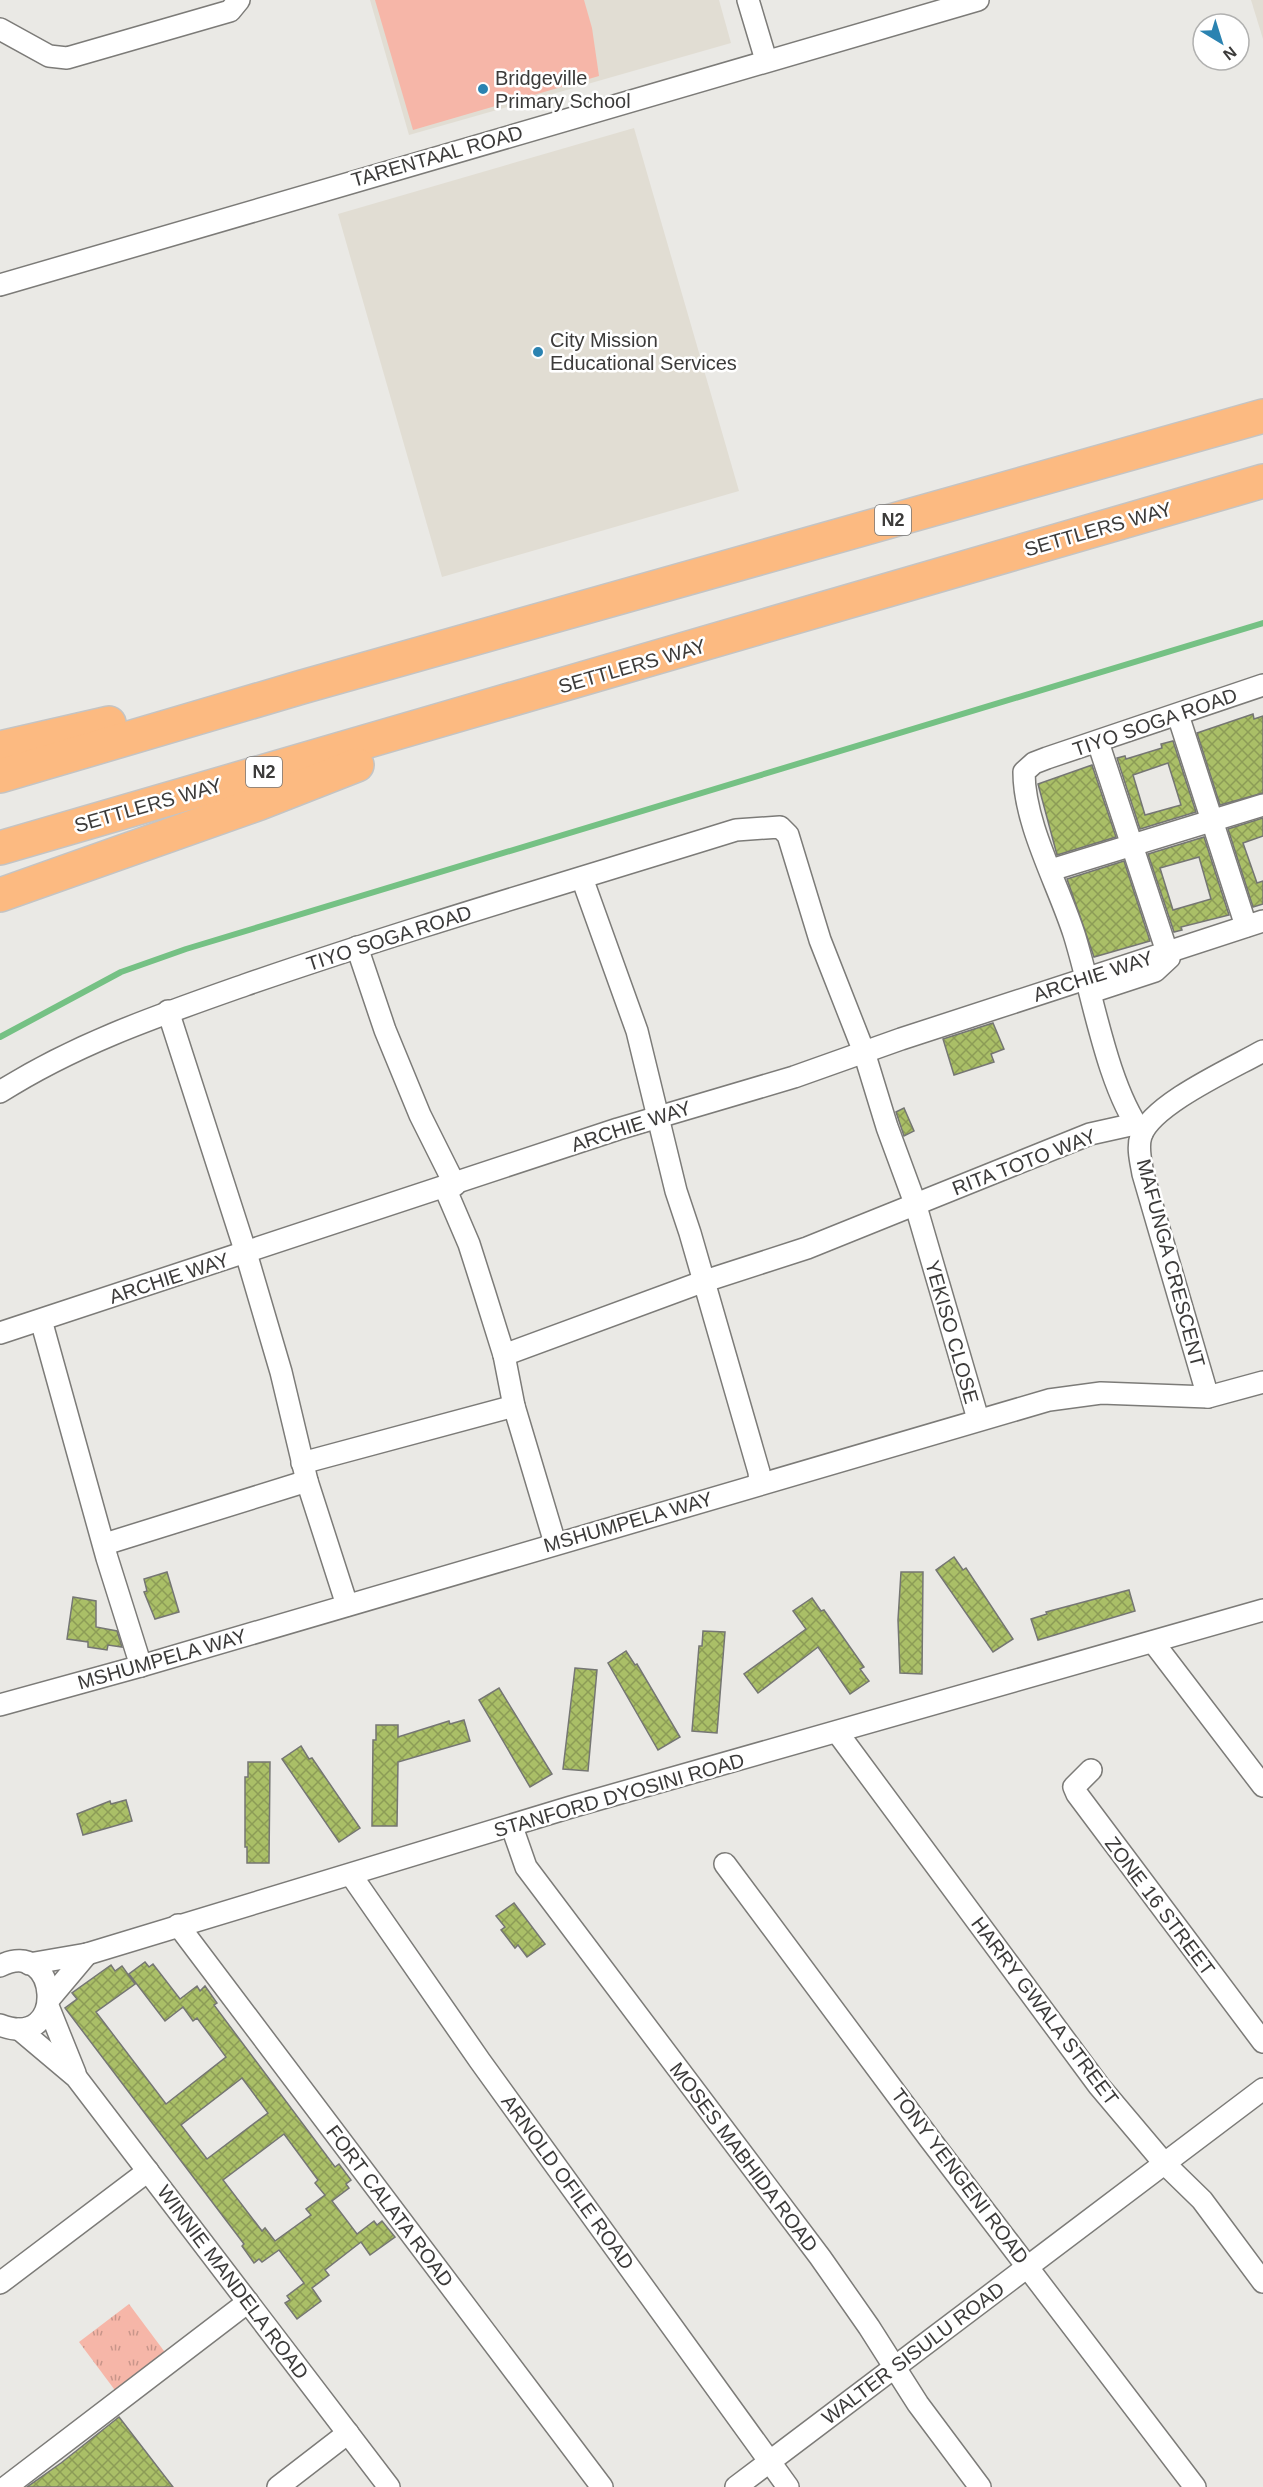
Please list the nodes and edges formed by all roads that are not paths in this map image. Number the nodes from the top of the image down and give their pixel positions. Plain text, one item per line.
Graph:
1 (239, 0) edge
2 (748, 0) edge
3 (978, 0) edge
4 (0, 29) edge
5 (766, 60) junction
6 (0, 285) edge
7 (1263, 416) edge
8 (1263, 481) edge
9 (1263, 686) edge
10 (302, 687) junction
11 (529, 696) junction
12 (1178, 715) junction
13 (1098, 742) junction
14 (0, 748) edge
15 (0, 776) edge
16 (1263, 805) edge
17 (1213, 820) junction
18 (788, 835) joint
19 (1131, 845) junction
20 (0, 848) edge
21 (1051, 870) junction
22 (582, 878) junction
23 (0, 895) edge
24 (1254, 924) edge
25 (357, 948) junction
26 (1169, 952) junction
27 (1089, 985) junction
28 (168, 1011) junction
29 (1263, 1051) edge
30 (864, 1052) junction
31 (0, 1092) edge
32 (658, 1117) junction
33 (1138, 1129) junction
34 (450, 1186) junction
35 (915, 1203) junction
36 (246, 1253) junction
37 (702, 1282) junction
38 (41, 1320) junction
39 (0, 1333) edge
40 (504, 1355) junction
41 (1263, 1383) edge
42 (1208, 1396) junction
43 (514, 1406) junction
44 (978, 1419) junction
45 (305, 1472) junction
46 (760, 1484) junction
47 (555, 1543) junction
48 (106, 1551) junction
49 (347, 1605) junction
50 (1263, 1610) edge
51 (1153, 1642) junction
52 (141, 1666) junction
53 (0, 1705) edge
54 (837, 1732) junction
55 (1091, 1770) dead end
56 (1263, 1786) edge
57 (512, 1827) junction
58 (725, 1864) dead end
59 (351, 1875) junction
60 (178, 1925) junction
61 (87, 1954) junction
62 (29, 1964) junction
63 (0, 1966) edge
64 (49, 2002) junction
65 (10, 2027) edge
66 (1263, 2042) edge
67 (76, 2077) junction
68 (1263, 2089) edge
69 (1164, 2163) junction
70 (148, 2171) junction
71 (1028, 2266) junction
72 (1263, 2282) edge
73 (0, 2283) edge
74 (248, 2302) junction
75 (894, 2367) junction
76 (348, 2433) junction
77 (770, 2462) junction
78 (6, 2487) edge
79 (278, 2487) edge
80 (389, 2487) edge
81 (602, 2487) edge
82 (736, 2487) edge
83 (788, 2487) edge
84 (980, 2487) edge
85 (1195, 2487) edge

1 - 4 street
2 - 5 street
3 - 5 street, TARENTAAL ROAD
5 - 6 street, TARENTAAL ROAD
7 - 10 highway, N2
8 - 11 highway, SETTLERS WAY / N2
9 - 12 street, TIYO SOGA ROAD
10 - 14 highway
10 - 15 highway, N2
11 - 20 highway, SETTLERS WAY / N2
11 - 23 highway
12 - 13 street, TIYO SOGA ROAD
12 - 17 street
13 - 19 street
13 - 21 street, TIYO SOGA ROAD
16 - 17 street
17 - 19 street
17 - 24 street
18 - 22 street, TIYO SOGA ROAD
18 - 30 street, YEKISO CLOSE
19 - 21 street
19 - 26 street
21 - 27 street, TIYO SOGA ROAD
22 - 25 street, TIYO SOGA ROAD
22 - 32 street
24 - 26 street, ARCHIE WAY
25 - 28 street, TIYO SOGA ROAD
25 - 34 street
26 - 27 street, ARCHIE WAY
27 - 30 street, ARCHIE WAY
27 - 33 street, TIYO SOGA ROAD
28 - 31 street, TIYO SOGA ROAD
28 - 36 street
29 - 33 street, MAFUNGA CRESCENT
30 - 32 street, ARCHIE WAY
30 - 35 street, YEKISO CLOSE
32 - 34 street, ARCHIE WAY
32 - 37 street
33 - 35 street, RITA TOTO WAY
33 - 42 street, MAFUNGA CRESCENT
34 - 36 street, ARCHIE WAY
34 - 40 street
35 - 37 street, RITA TOTO WAY
35 - 44 street, YEKISO CLOSE
36 - 38 street, ARCHIE WAY
36 - 45 street
37 - 40 street, RITA TOTO WAY
37 - 46 street
38 - 39 street, ARCHIE WAY
38 - 48 street
40 - 43 street
41 - 42 street, MSHUMPELA WAY
42 - 44 street, MSHUMPELA WAY
43 - 45 street
43 - 47 street
44 - 46 street, MSHUMPELA WAY
45 - 48 street
45 - 49 street
46 - 47 street, MSHUMPELA WAY
47 - 49 street, MSHUMPELA WAY
48 - 52 street
49 - 52 street, MSHUMPELA WAY
50 - 51 street, STANFORD DYOSINI ROAD
51 - 54 street, STANFORD DYOSINI ROAD
51 - 56 street
52 - 53 street, MSHUMPELA WAY
54 - 57 street, STANFORD DYOSINI ROAD
54 - 69 street, HARRY GWALA STREET
55 - 66 street, ZONE 16 STREET
57 - 59 street, STANFORD DYOSINI ROAD
57 - 75 street, MOSES MABHIDA ROAD
58 - 71 street, TONY YENGENI ROAD
59 - 60 street, STANFORD DYOSINI ROAD
59 - 77 street, ARNOLD OFILE ROAD
60 - 61 street, STANFORD DYOSINI ROAD
60 - 81 street, FORT CALATA ROAD
61 - 62 street, STANFORD DYOSINI ROAD
61 - 64 street
62 - 63 street, STANFORD DYOSINI ROAD
62 - 64 street, WINNIE MANDELA ROAD
64 - 65 street
64 - 67 street, WINNIE MANDELA ROAD
65 - 67 street, WINNIE MANDELA ROAD
67 - 70 street, WINNIE MANDELA ROAD
68 - 69 street, WALTER SISULU ROAD
69 - 71 street, WALTER SISULU ROAD
69 - 72 street, HARRY GWALA STREET
70 - 73 street
70 - 74 street, WINNIE MANDELA ROAD
71 - 75 street, WALTER SISULU ROAD
71 - 85 street, TONY YENGENI ROAD
74 - 76 street, WINNIE MANDELA ROAD
74 - 78 street
75 - 77 street, WALTER SISULU ROAD
75 - 84 street, MOSES MABHIDA ROAD
76 - 79 street
76 - 80 street, WINNIE MANDELA ROAD
77 - 82 street, WALTER SISULU ROAD
77 - 83 street, ARNOLD OFILE ROAD

